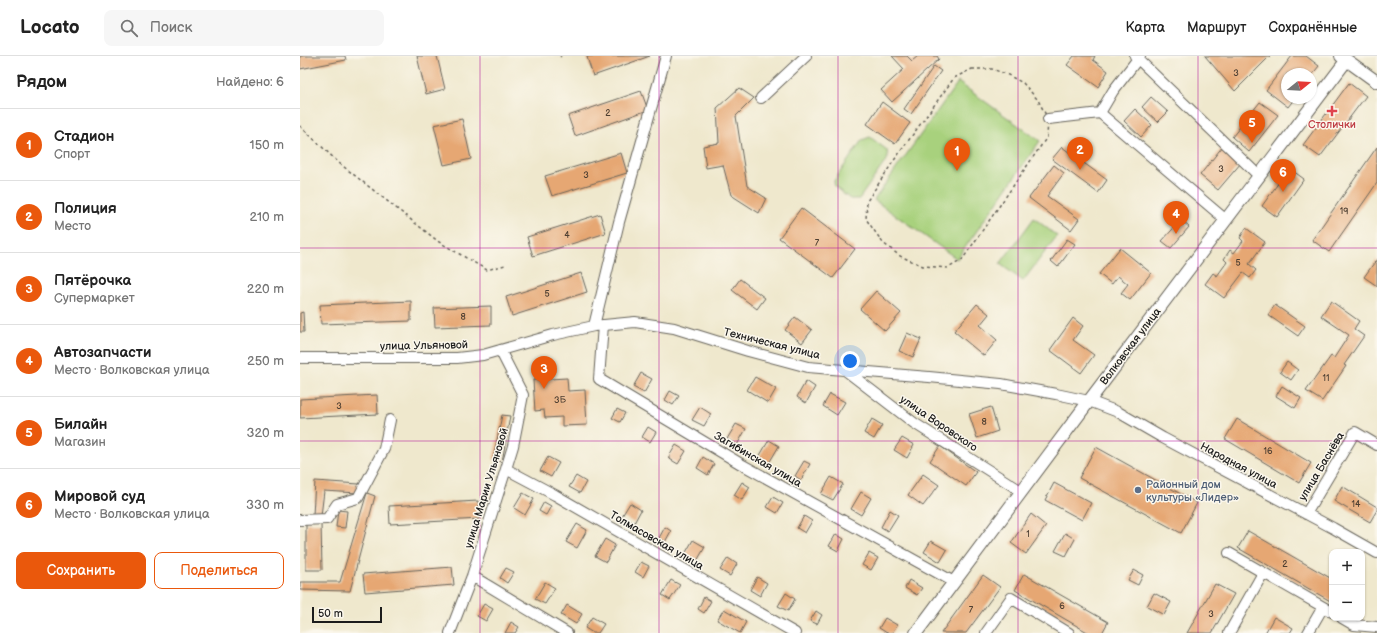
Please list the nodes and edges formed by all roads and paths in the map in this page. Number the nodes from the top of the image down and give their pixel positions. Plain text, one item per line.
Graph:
1 (666, 56) edge
2 (806, 56) edge
3 (1137, 57) edge
4 (1344, 58) edge
5 (1377, 82) edge
6 (761, 98) dead end
7 (1100, 113) junction
8 (1048, 119) junction
9 (300, 126) edge
10 (1259, 176) junction
11 (1226, 220) junction
12 (505, 266) dead end
13 (598, 326) junction
14 (500, 350) junction
15 (300, 358) edge
16 (846, 370) junction
17 (1089, 401) junction
18 (390, 420) dead end
19 (1377, 446) edge
20 (506, 469) junction
21 (1021, 492) junction
22 (1306, 514) junction
23 (300, 520) edge
24 (1229, 553) dead end
25 (1377, 553) edge
26 (1263, 572) junction
27 (472, 576) junction
28 (954, 582) junction
29 (1328, 610) edge
30 (1347, 621) edge
31 (1377, 628) edge
32 (450, 633) edge
33 (567, 633) edge
34 (796, 633) edge
35 (916, 633) edge
36 (986, 633) edge
37 (1069, 633) edge
38 (1229, 633) edge
39 (1308, 633) edge

1 - 13 street
2 - 6 street
3 - 7 street
3 - 10 street
4 - 5 main road
4 - 10 main road, Волковская улица
7 - 8 street
7 - 11 street
8 - 8 path
9 - 12 path
10 - 11 main road, Волковская улица
11 - 17 main road, Волковская улица
13 - 14 street, улица Ульяновой
13 - 16 street, Техническая улица
13 - 28 street, Загибинская улица
14 - 15 street, улица Ульяновой
14 - 20 street, улица Марии Ульяновой
16 - 17 street, Техническая улица
16 - 21 street, улица Воровского
17 - 21 main road, Волковская улица
17 - 22 street, Народная улица
18 - 23 street
19 - 22 street, улица Баснёва
20 - 27 street, улица Марии Ульяновой
20 - 34 street, Толмасовская улица
21 - 28 main road, Волковская улица
22 - 25 street, Народная улица
24 - 26 street
26 - 29 street
26 - 38 street
27 - 32 street, улица Марии Ульяновой
27 - 33 street
28 - 35 main road, Волковская улица
29 - 39 street
30 - 31 street
36 - 37 street

